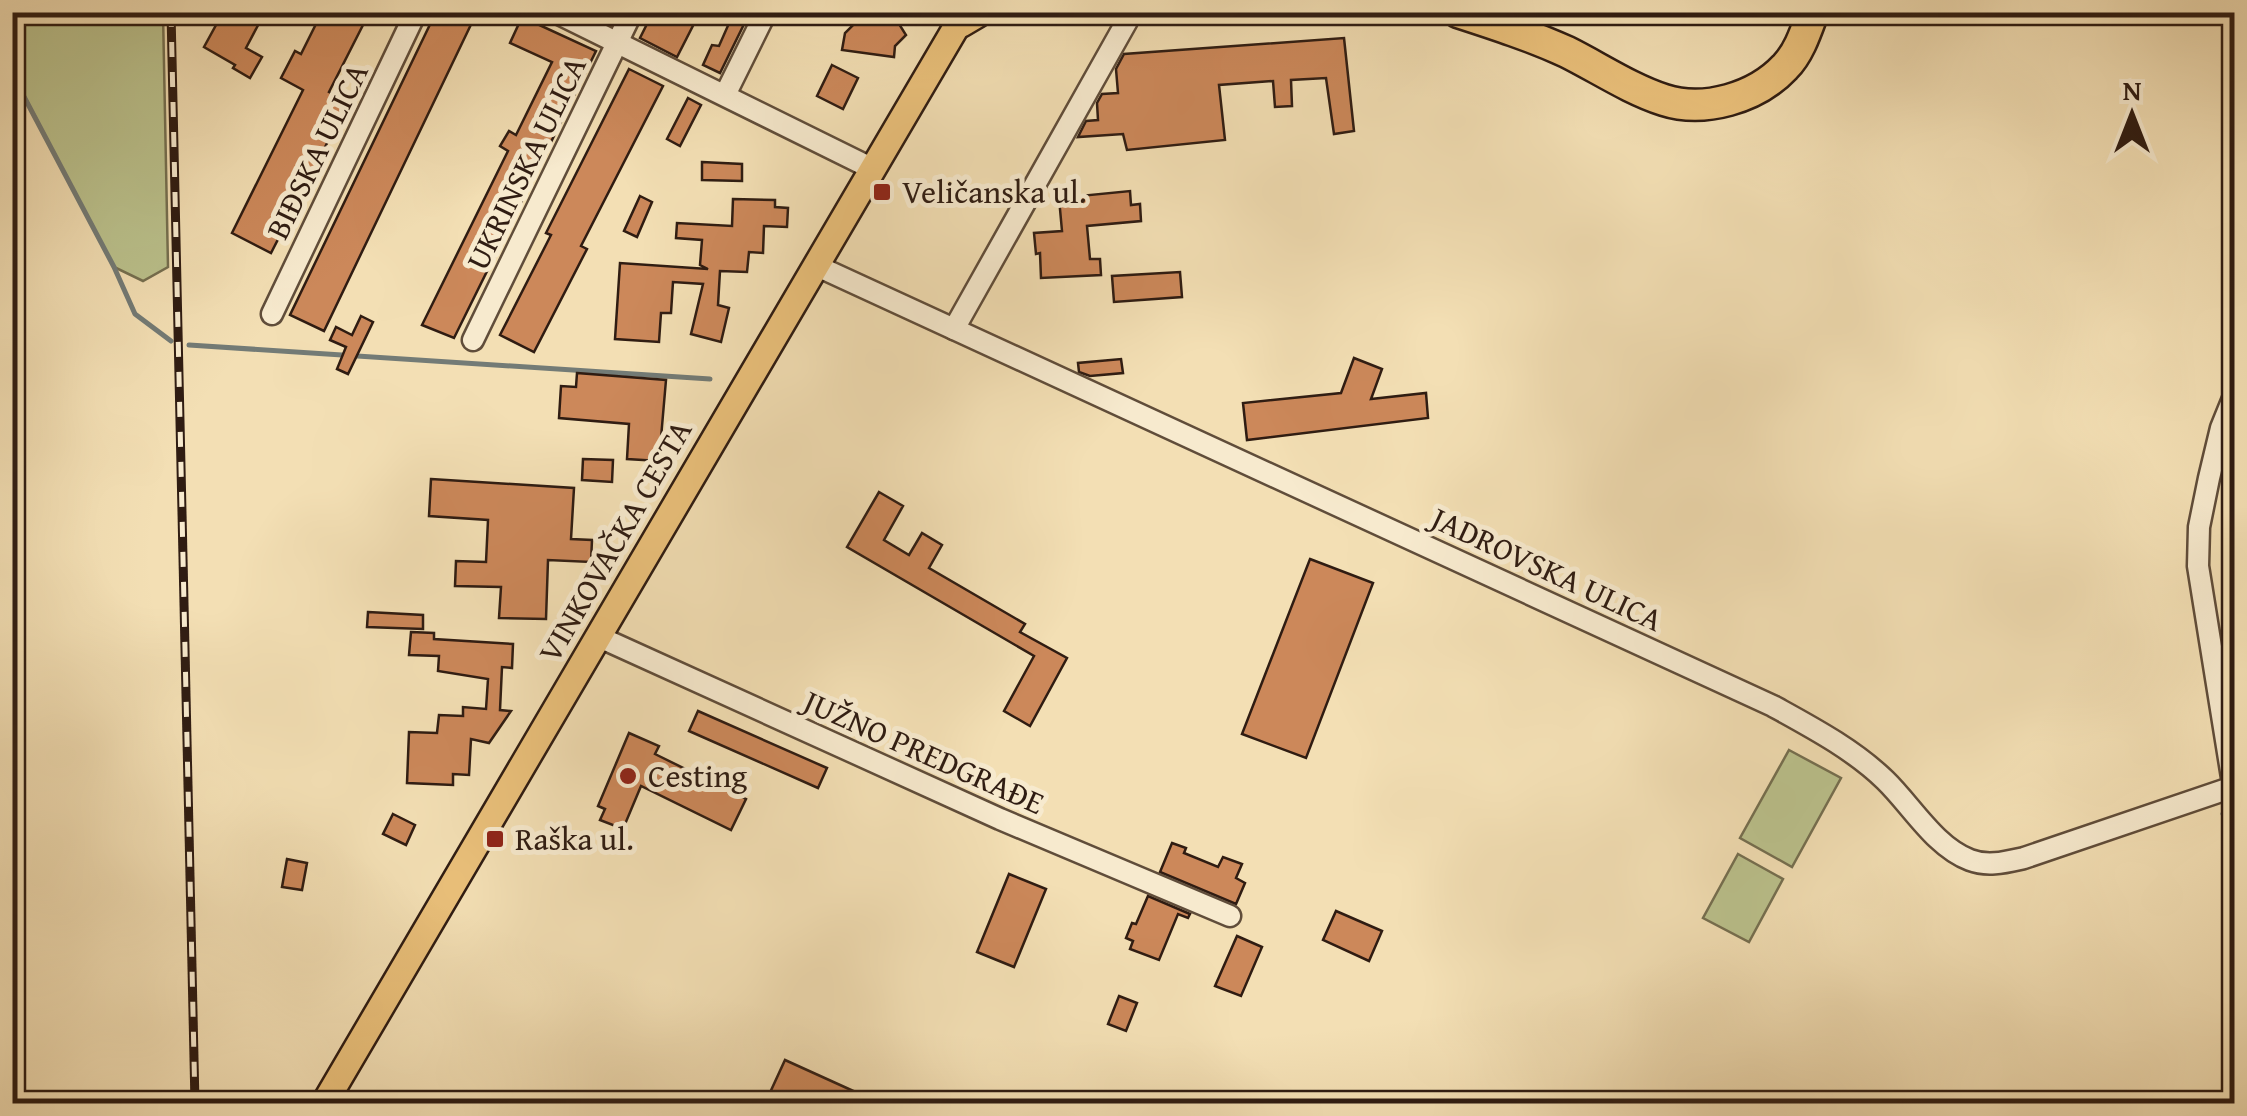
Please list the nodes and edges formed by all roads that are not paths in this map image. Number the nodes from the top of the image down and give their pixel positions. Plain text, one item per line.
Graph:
1 (416, 12) edge
2 (556, 12) edge
3 (632, 12) edge
4 (766, 12) edge
5 (1458, 12) edge
6 (967, 16) edge
7 (1810, 17) edge
8 (1127, 21) dead end
9 (619, 42) junction
10 (725, 95) junction
11 (873, 169) junction
12 (818, 266) junction
13 (272, 314) dead end
14 (954, 328) junction
15 (474, 340) dead end
16 (2234, 396) edge
17 (597, 636) junction
18 (2234, 789) edge
19 (1230, 916) dead end
20 (324, 1104) edge

1 - 13 street, BIĐSKA ULICA
2 - 9 street
3 - 9 street, UKRINSKA ULICA
4 - 10 street
5 - 7 highway
6 - 11 main road, VINKOVAČKA CESTA
8 - 14 street
9 - 10 street
9 - 15 street, UKRINSKA ULICA
10 - 11 street
11 - 12 main road, VINKOVAČKA CESTA
12 - 14 street, JADROVSKA ULICA
12 - 17 main road, VINKOVAČKA CESTA
14 - 18 street, JADROVSKA ULICA
16 - 18 street
17 - 19 street, JUŽNO PREDGRAĐE
17 - 20 main road, VINKOVAČKA CESTA

